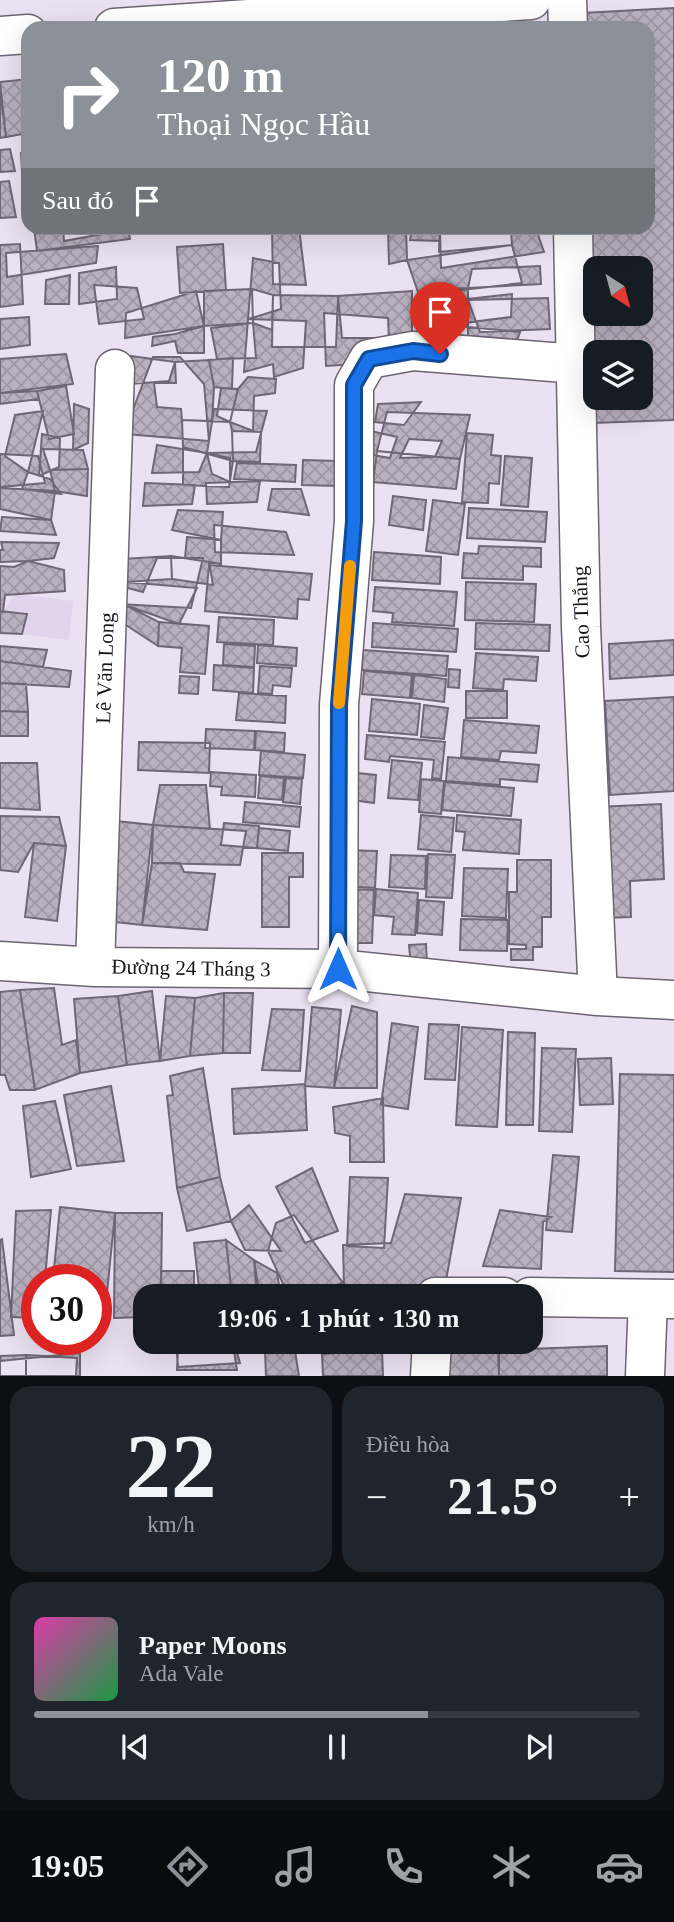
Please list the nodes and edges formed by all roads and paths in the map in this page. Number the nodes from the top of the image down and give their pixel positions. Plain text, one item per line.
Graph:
1 (531, 0) edge
2 (567, 0) edge
3 (218, 21) edge
4 (568, 21) edge
5 (21, 34) edge
6 (0, 36) edge
7 (573, 235) edge
8 (577, 364) junction
9 (115, 369) dead end
10 (0, 961) edge
11 (94, 967) junction
12 (338, 969) junction
13 (598, 996) junction
14 (674, 1000) edge
15 (543, 1297) edge
16 (661, 1299) edge
17 (431, 1354) edge
18 (430, 1376) edge
19 (645, 1376) edge

1 - 3 street
2 - 4 street
5 - 6 street
7 - 8 street, Cao Thắng
8 - 12 street
8 - 13 street, Cao Thắng
9 - 11 street, Lê Văn Long
10 - 11 street, Đường 24 Tháng 3
11 - 12 street, Đường 24 Tháng 3
12 - 13 street, Đường 24 Tháng 3
13 - 14 street, Đường 24 Tháng 3
15 - 16 street
16 - 19 street
17 - 18 street

